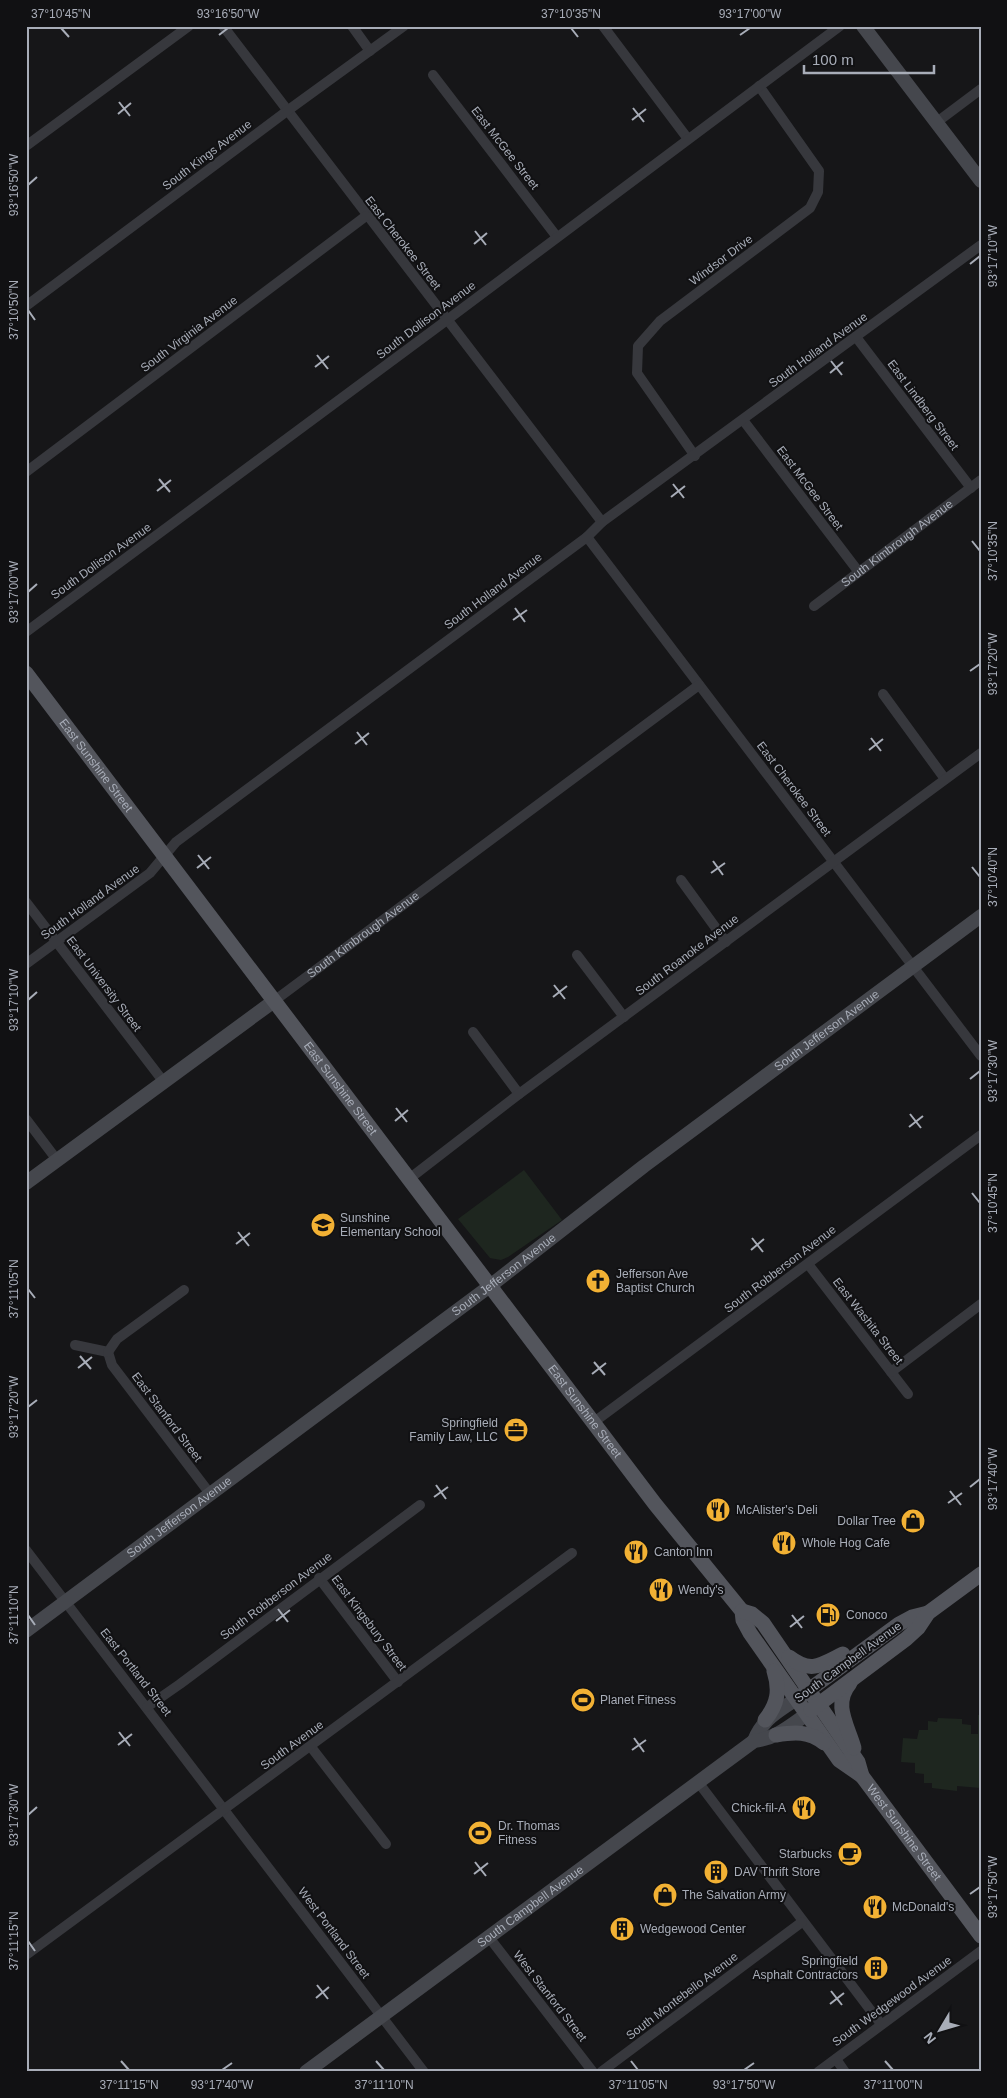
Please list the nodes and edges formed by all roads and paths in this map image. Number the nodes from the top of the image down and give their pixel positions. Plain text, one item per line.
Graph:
1 (188, 26) edge
2 (223, 26) edge
3 (352, 26) edge
4 (404, 26) edge
5 (602, 26) edge
6 (840, 26) edge
7 (864, 26) edge
8 (370, 51) junction
9 (433, 75) dead end
10 (758, 86) junction
11 (981, 89) edge
12 (287, 111) junction
13 (937, 122) junction
14 (688, 139) junction
15 (26, 146) edge
16 (981, 180) edge
17 (366, 216) junction
18 (557, 237) junction
19 (981, 245) edge
20 (26, 306) edge
21 (447, 320) junction
22 (856, 338) junction
23 (743, 420) junction
24 (695, 456) junction
25 (26, 472) edge
26 (981, 480) edge
27 (970, 488) junction
28 (602, 522) junction
29 (587, 537) junction
30 (858, 572) junction
31 (814, 606) dead end
32 (26, 632) edge
33 (26, 673) edge
34 (699, 685) junction
35 (883, 694) dead end
36 (981, 753) edge
37 (945, 779) junction
38 (164, 856) junction
39 (832, 862) junction
40 (681, 880) dead end
41 (26, 902) edge
42 (981, 916) edge
43 (56, 942) junction
44 (726, 942) junction
45 (577, 955) dead end
46 (26, 964) edge
47 (913, 966) junction
48 (274, 1001) junction
49 (624, 1017) junction
50 (473, 1032) dead end
51 (981, 1056) edge
52 (163, 1081) junction
53 (519, 1094) junction
54 (26, 1120) edge
55 (981, 1135) edge
56 (57, 1160) junction
57 (409, 1179) junction
58 (26, 1183) edge
59 (808, 1264) junction
60 (490, 1286) junction
61 (184, 1290) dead end
62 (981, 1304) edge
63 (75, 1345) dead end
64 (108, 1352) junction
65 (891, 1372) junction
66 (908, 1394) dead end
67 (594, 1422) junction
68 (211, 1495) junction
69 (420, 1504) dead end
70 (655, 1504) joint
71 (26, 1550) edge
72 (572, 1553) dead end
73 (981, 1574) edge
74 (320, 1578) junction
75 (66, 1602) junction
76 (742, 1611) junction
77 (928, 1613) junction
78 (26, 1631) edge
79 (866, 1646) junction
80 (784, 1653) junction
81 (771, 1663) junction
82 (856, 1677) junction
83 (398, 1682) junction
84 (809, 1690) junction
85 (796, 1699) junction
86 (819, 1705) junction
87 (147, 1706) junction
88 (807, 1714) junction
89 (766, 1720) junction
90 (776, 1735) junction
91 (754, 1741) junction
92 (311, 1747) junction
93 (831, 1748) junction
94 (860, 1769) junction
95 (698, 1782) junction
96 (225, 1809) junction
97 (386, 1844) dead end
98 (802, 1922) junction
99 (488, 1936) junction
100 (981, 1936) edge
101 (981, 1952) edge
102 (26, 1955) edge
103 (382, 2016) junction
104 (880, 2024) junction
105 (836, 2059) junction
106 (306, 2072) edge
107 (424, 2072) edge
108 (593, 2072) edge
109 (601, 2072) edge
110 (818, 2072) edge
111 (845, 2072) edge

1 - 15 street
2 - 12 street, East Cherokee Street
3 - 8 street
4 - 8 street, South Kings Avenue
5 - 14 street
6 - 10 street, South Dollison Avenue
7 - 13 main road
8 - 12 street, South Kings Avenue
9 - 18 street, East McGee Street
10 - 14 street, South Dollison Avenue
10 - 24 street, Windsor Drive
11 - 13 street
12 - 17 street, East Cherokee Street
12 - 20 street, South Kings Avenue
13 - 16 main road
14 - 18 street, South Dollison Avenue
17 - 21 street, East Cherokee Street
17 - 25 street, South Virginia Avenue
18 - 21 street, South Dollison Avenue
19 - 22 street, South Holland Avenue
21 - 28 street, East Cherokee Street
21 - 32 street, South Dollison Avenue
22 - 23 street, South Holland Avenue
22 - 27 street, East Lindberg Street
23 - 24 street, South Holland Avenue
23 - 30 street, East McGee Street
24 - 28 street, South Holland Avenue
26 - 27 street, South Kimbrough Avenue
27 - 30 street, South Kimbrough Avenue
28 - 29 street, South Holland Avenue
29 - 34 street, East Cherokee Street
29 - 38 street, South Holland Avenue
30 - 31 street, South Kimbrough Avenue
33 - 38 main road, East Sunshine Street
34 - 39 street, East Cherokee Street
34 - 48 street, South Kimbrough Avenue
35 - 37 street
36 - 37 street, South Roanoke Avenue
37 - 39 street, South Roanoke Avenue
38 - 43 street, South Holland Avenue
38 - 48 main road, East Sunshine Street
39 - 44 street, South Roanoke Avenue
39 - 47 street, East Cherokee Street
40 - 44 street
41 - 43 street, East University Street
42 - 47 main road, South Jefferson Avenue
43 - 46 street, South Holland Avenue
43 - 52 street, East University Street
44 - 49 street, South Roanoke Avenue
45 - 49 street
47 - 51 street, East Cherokee Street
47 - 60 main road, South Jefferson Avenue
48 - 52 main road, South Kimbrough Avenue
48 - 57 main road, East Sunshine Street
49 - 53 street, South Roanoke Avenue
50 - 53 street
52 - 56 main road, South Kimbrough Avenue
53 - 57 street, South Roanoke Avenue
54 - 56 street
55 - 59 street, South Robberson Avenue
56 - 58 main road, South Kimbrough Avenue
57 - 60 main road, East Sunshine Street
59 - 65 street, East Washita Street
59 - 67 street, South Robberson Avenue
60 - 67 main road, East Sunshine Street
60 - 68 main road, South Jefferson Avenue
61 - 64 street
62 - 65 street
63 - 64 street
64 - 68 street, East Stanford Street
65 - 66 street, East Washita Street
67 - 70 main road, East Sunshine Street
68 - 75 main road, South Jefferson Avenue
69 - 74 street, South Robberson Avenue
70 - 76 main road, West Sunshine Street
71 - 75 street, East Portland Street
72 - 83 street, South Avenue
73 - 77 main road, South Campbell Avenue
74 - 83 street, East Kingsbury Street
74 - 87 street, South Robberson Avenue
75 - 78 main road, South Jefferson Avenue
75 - 87 street, East Portland Street
76 - 80 main road, West Sunshine Street
76 - 81 main road, West Sunshine Street
77 - 79 main road, South Campbell Avenue
77 - 82 main road, South Campbell Avenue
79 - 80 main road
79 - 84 main road, South Campbell Avenue
80 - 84 main road, West Sunshine Street
81 - 85 main road, West Sunshine Street
81 - 89 main road
82 - 86 main road, South Campbell Avenue
82 - 94 main road
83 - 92 street, South Avenue
84 - 85 main road, South Campbell Avenue
84 - 86 main road, West Sunshine Street
85 - 88 main road, West Sunshine Street
85 - 89 main road, South Campbell Avenue
86 - 88 main road, South Campbell Avenue
86 - 94 main road, West Sunshine Street
87 - 96 street, East Portland Street
88 - 90 main road, South Campbell Avenue
88 - 93 main road, West Sunshine Street
89 - 91 main road, South Campbell Avenue
90 - 91 main road, South Campbell Avenue
90 - 93 main road
91 - 95 main road, South Campbell Avenue
92 - 96 street, South Avenue
92 - 97 street
93 - 94 main road, West Sunshine Street
94 - 100 main road, West Sunshine Street
95 - 98 street
95 - 99 main road, South Campbell Avenue
96 - 102 street, South Avenue
96 - 103 street, West Portland Street
98 - 104 street
98 - 109 street, South Montebello Avenue
99 - 103 main road, South Campbell Avenue
99 - 108 street, West Stanford Street
101 - 104 street, South Wedgewood Avenue
103 - 106 main road, South Campbell Avenue
103 - 107 street, West Portland Street
104 - 105 street, South Wedgewood Avenue
105 - 110 street, South Wedgewood Avenue
105 - 111 street

